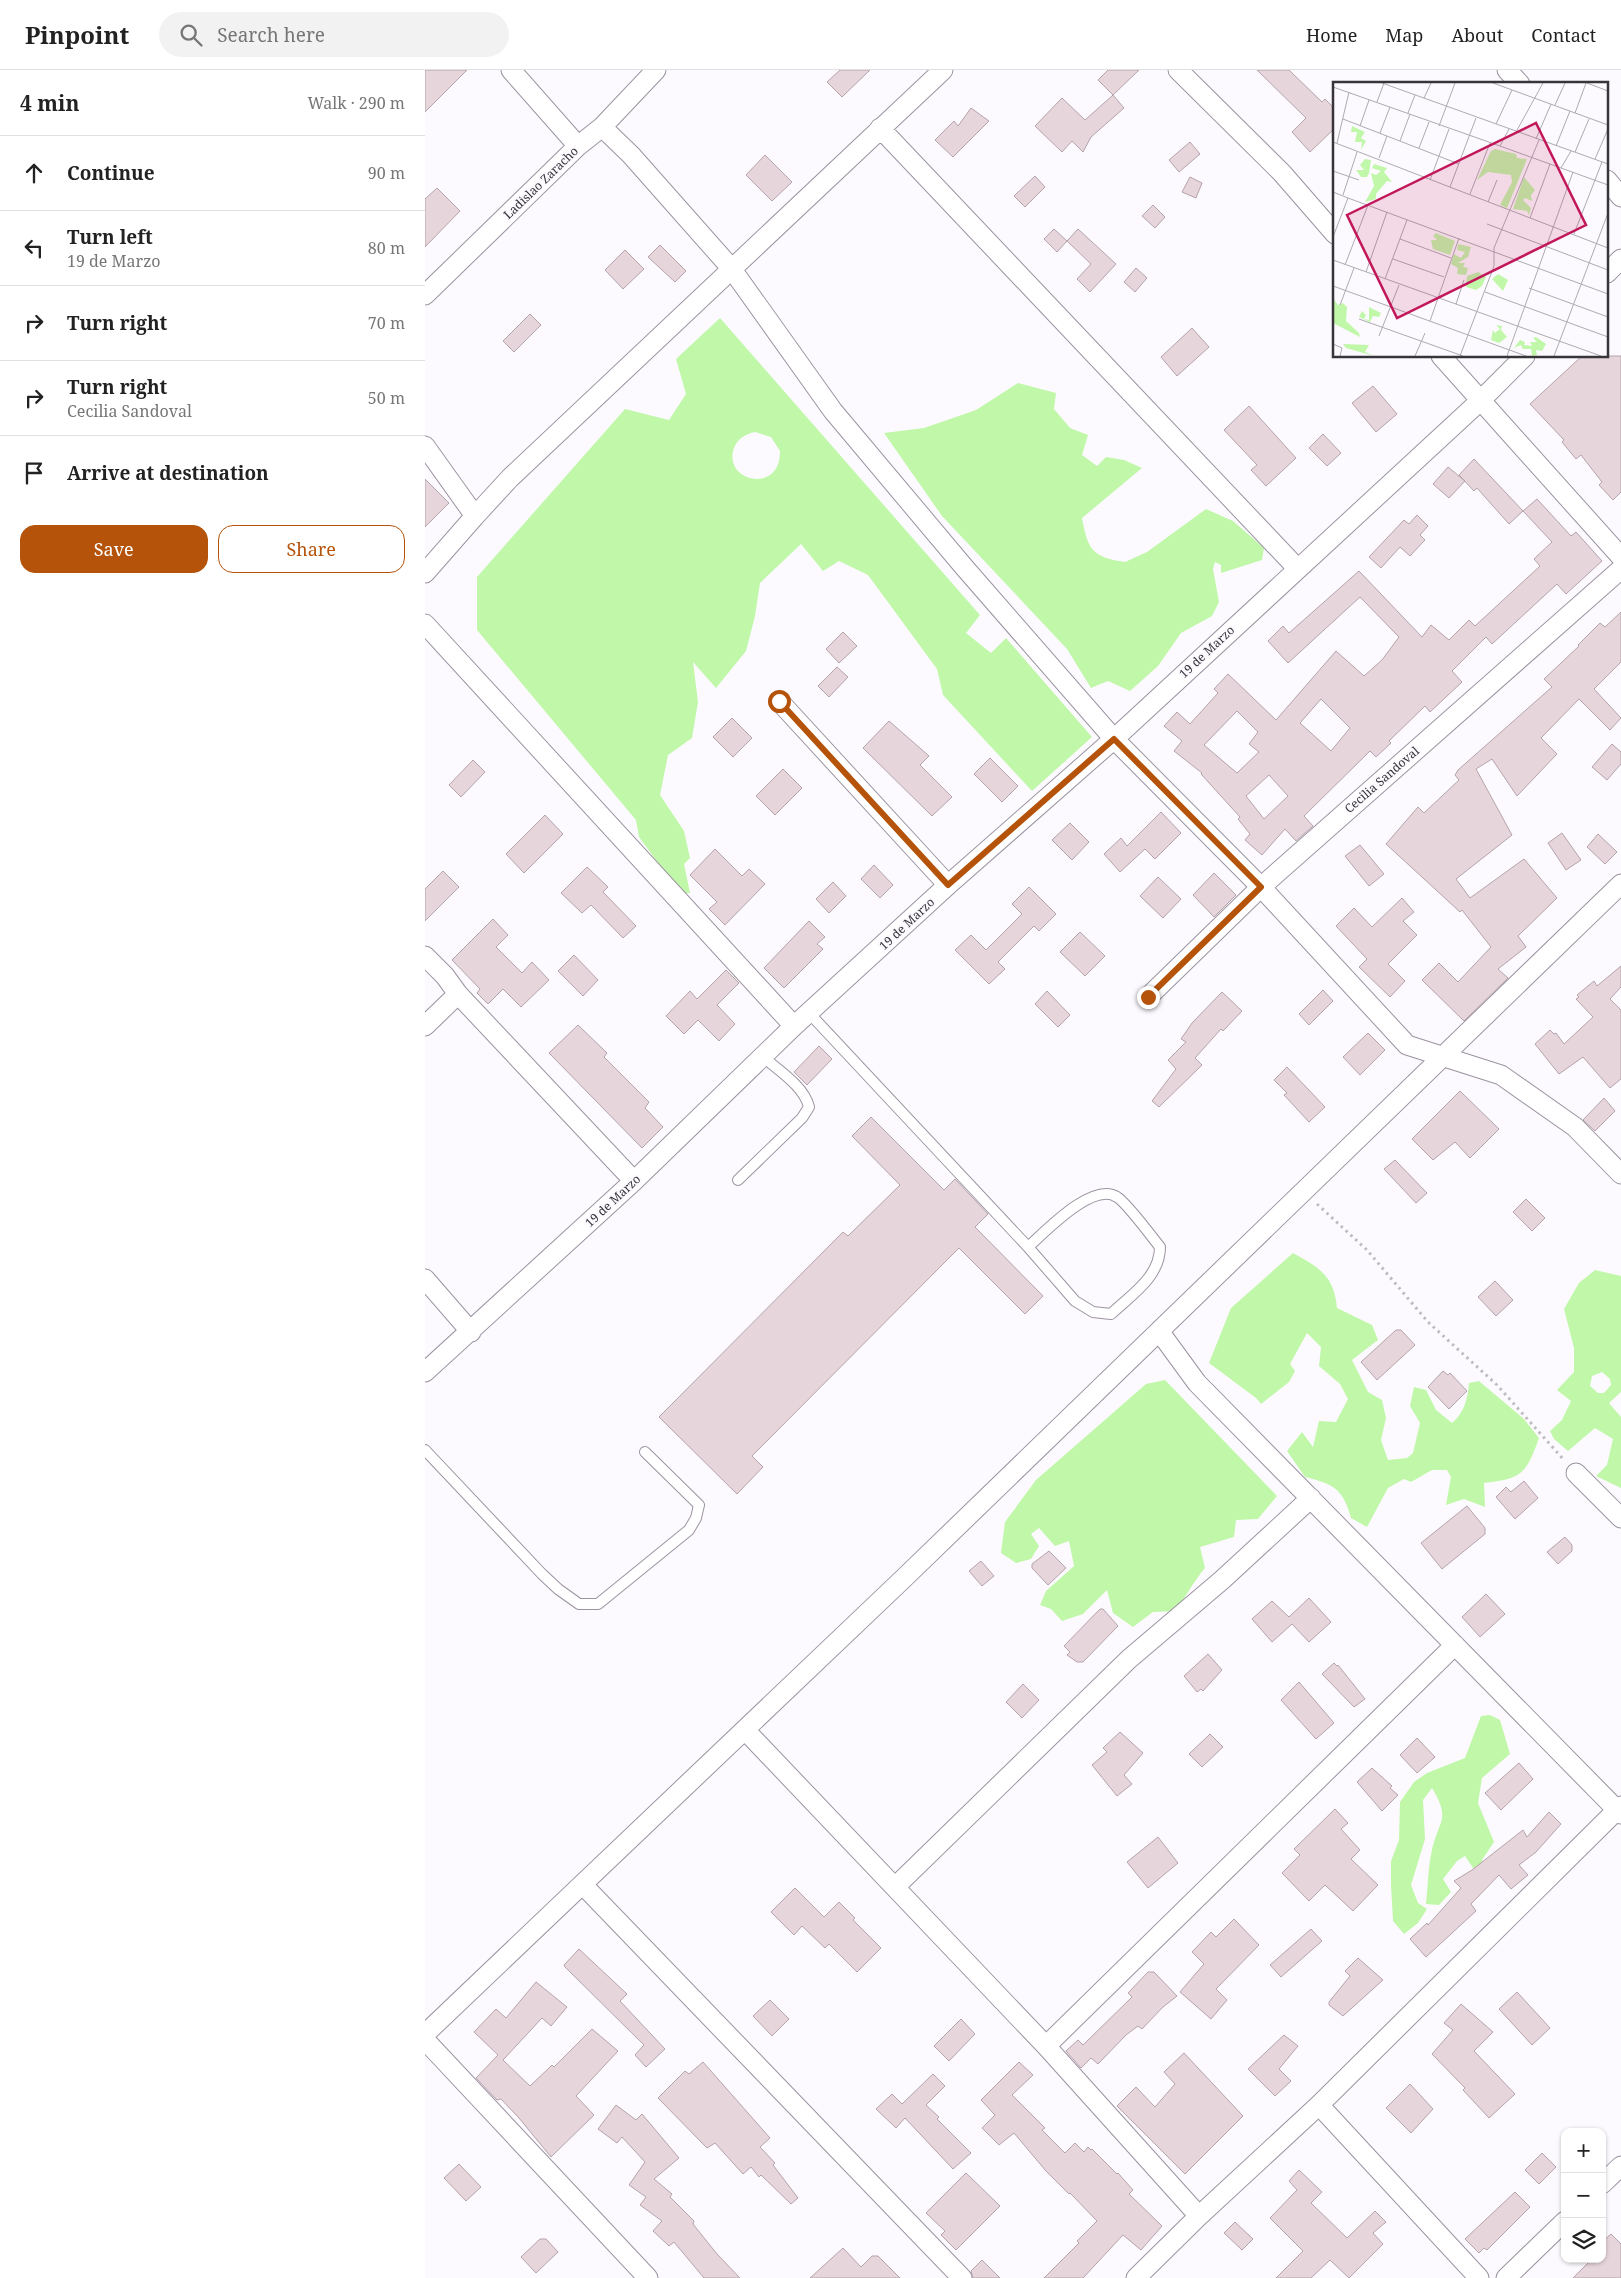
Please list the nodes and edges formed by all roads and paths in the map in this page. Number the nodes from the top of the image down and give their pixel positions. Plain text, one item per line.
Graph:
1 (511, 70) edge
2 (656, 70) edge
3 (943, 70) edge
4 (1178, 70) edge
5 (1507, 70) edge
6 (1518, 82) edge
7 (602, 127) junction
8 (880, 128) junction
9 (578, 146) junction
10 (1609, 182) edge
11 (1621, 197) edge
12 (1333, 232) edge
13 (1621, 259) edge
14 (731, 268) junction
15 (1609, 271) edge
16 (425, 295) edge
17 (1443, 358) edge
18 (1523, 358) edge
19 (1480, 401) junction
20 (425, 446) edge
21 (475, 516) junction
22 (1621, 557) edge
23 (1297, 568) junction
24 (1621, 569) edge
25 (425, 573) edge
26 (425, 624) edge
27 (779, 701) dead end
28 (1114, 739) junction
29 (1621, 884) edge
30 (948, 885) junction
31 (1261, 887) junction
32 (425, 956) edge
33 (458, 994) junction
34 (1148, 997) dead end
35 (811, 1014) junction
36 (425, 1026) edge
37 (794, 1026) junction
38 (762, 1056) junction
39 (1443, 1057) junction
40 (1621, 1174) edge
41 (738, 1180) dead end
42 (635, 1181) junction
43 (1304, 1192) junction
44 (1028, 1246) junction
45 (425, 1280) edge
46 (1159, 1331) junction
47 (471, 1332) junction
48 (425, 1372) edge
49 (425, 1450) edge
50 (645, 1452) dead end
51 (1576, 1473) joint
52 (1311, 1498) junction
53 (1621, 1518) edge
54 (1455, 1645) junction
55 (745, 1730) junction
56 (1620, 1810) edge
57 (583, 1885) junction
58 (895, 1887) junction
59 (425, 2034) edge
60 (425, 2040) edge
61 (1046, 2046) junction
62 (1319, 2105) junction
63 (1621, 2166) edge
64 (1606, 2180) edge
65 (1199, 2216) junction
66 (1561, 2225) edge
67 (648, 2278) edge
68 (962, 2278) edge
69 (1136, 2278) edge
70 (1479, 2278) edge
71 (1506, 2278) edge

1 - 9 street
2 - 7 street, Ladislao Zaracho
3 - 8 street
4 - 12 street
5 - 6 street
7 - 9 street, Ladislao Zaracho
7 - 14 street
8 - 14 street
8 - 23 street
9 - 16 street, Ladislao Zaracho
10 - 11 street
13 - 15 street
14 - 21 street
14 - 28 street
17 - 19 street
18 - 19 street, 19 de Marzo
19 - 22 street
19 - 23 street, 19 de Marzo
20 - 21 street
21 - 25 street
23 - 28 street, 19 de Marzo
24 - 31 street, Cecilia Sandoval
26 - 37 street
27 - 30 street
28 - 30 street, 19 de Marzo
28 - 31 street
29 - 39 street
30 - 35 street, 19 de Marzo
31 - 34 street, Cecilia Sandoval
31 - 39 street
32 - 33 street
33 - 36 street
33 - 42 street
35 - 37 street, 19 de Marzo
35 - 44 lane
37 - 38 street, 19 de Marzo
38 - 41 lane
38 - 42 street, 19 de Marzo
39 - 40 street
39 - 43 street
42 - 47 street, 19 de Marzo
43 - 46 street
43 - 51 path
44 - 44 lane
45 - 47 street
46 - 52 street
46 - 55 street
47 - 48 street, 19 de Marzo
49 - 50 lane
51 - 53 street
52 - 54 street
52 - 58 street
54 - 56 street
54 - 61 street
55 - 57 street
55 - 58 street
56 - 62 street
57 - 59 street
57 - 68 street
58 - 61 street
60 - 67 street
61 - 65 street
62 - 65 street
62 - 70 street
63 - 64 street
65 - 69 street
66 - 71 street

